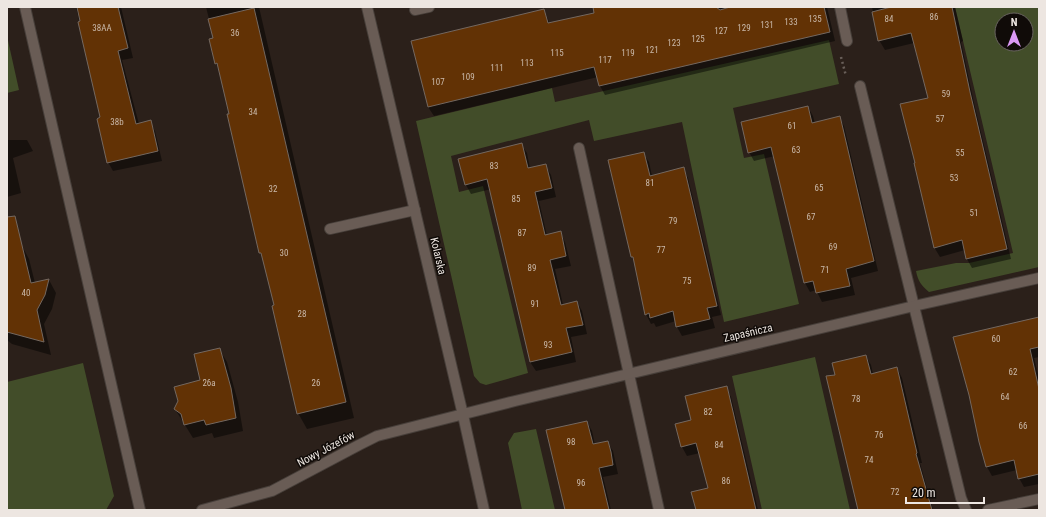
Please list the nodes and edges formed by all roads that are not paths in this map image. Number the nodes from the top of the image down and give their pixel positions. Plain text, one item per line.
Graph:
1 (25, 7) edge
2 (367, 7) edge
3 (429, 7) edge
4 (840, 7) edge
5 (414, 10) dead end
6 (847, 41) road end
7 (860, 86) road end
8 (579, 148) dead end
9 (415, 210) junction
10 (330, 230) dead end
11 (1039, 278) edge
12 (914, 306) junction
13 (629, 374) junction
14 (463, 415) junction
15 (1039, 499) edge
16 (140, 510) edge
17 (202, 510) edge
18 (484, 510) edge
19 (659, 510) edge
20 (966, 510) edge
21 (988, 510) edge

1 - 16 street
2 - 9 street, Kolarska
3 - 5 street
4 - 6 street
7 - 12 street
8 - 13 street
9 - 10 street
9 - 14 street, Kolarska
11 - 12 street, Zapaśnicza
12 - 13 street, Zapaśnicza
12 - 20 street
13 - 14 street, Zapaśnicza
13 - 19 street
14 - 17 street, Nowy Józefów
14 - 18 street, Kolarska
15 - 21 street

